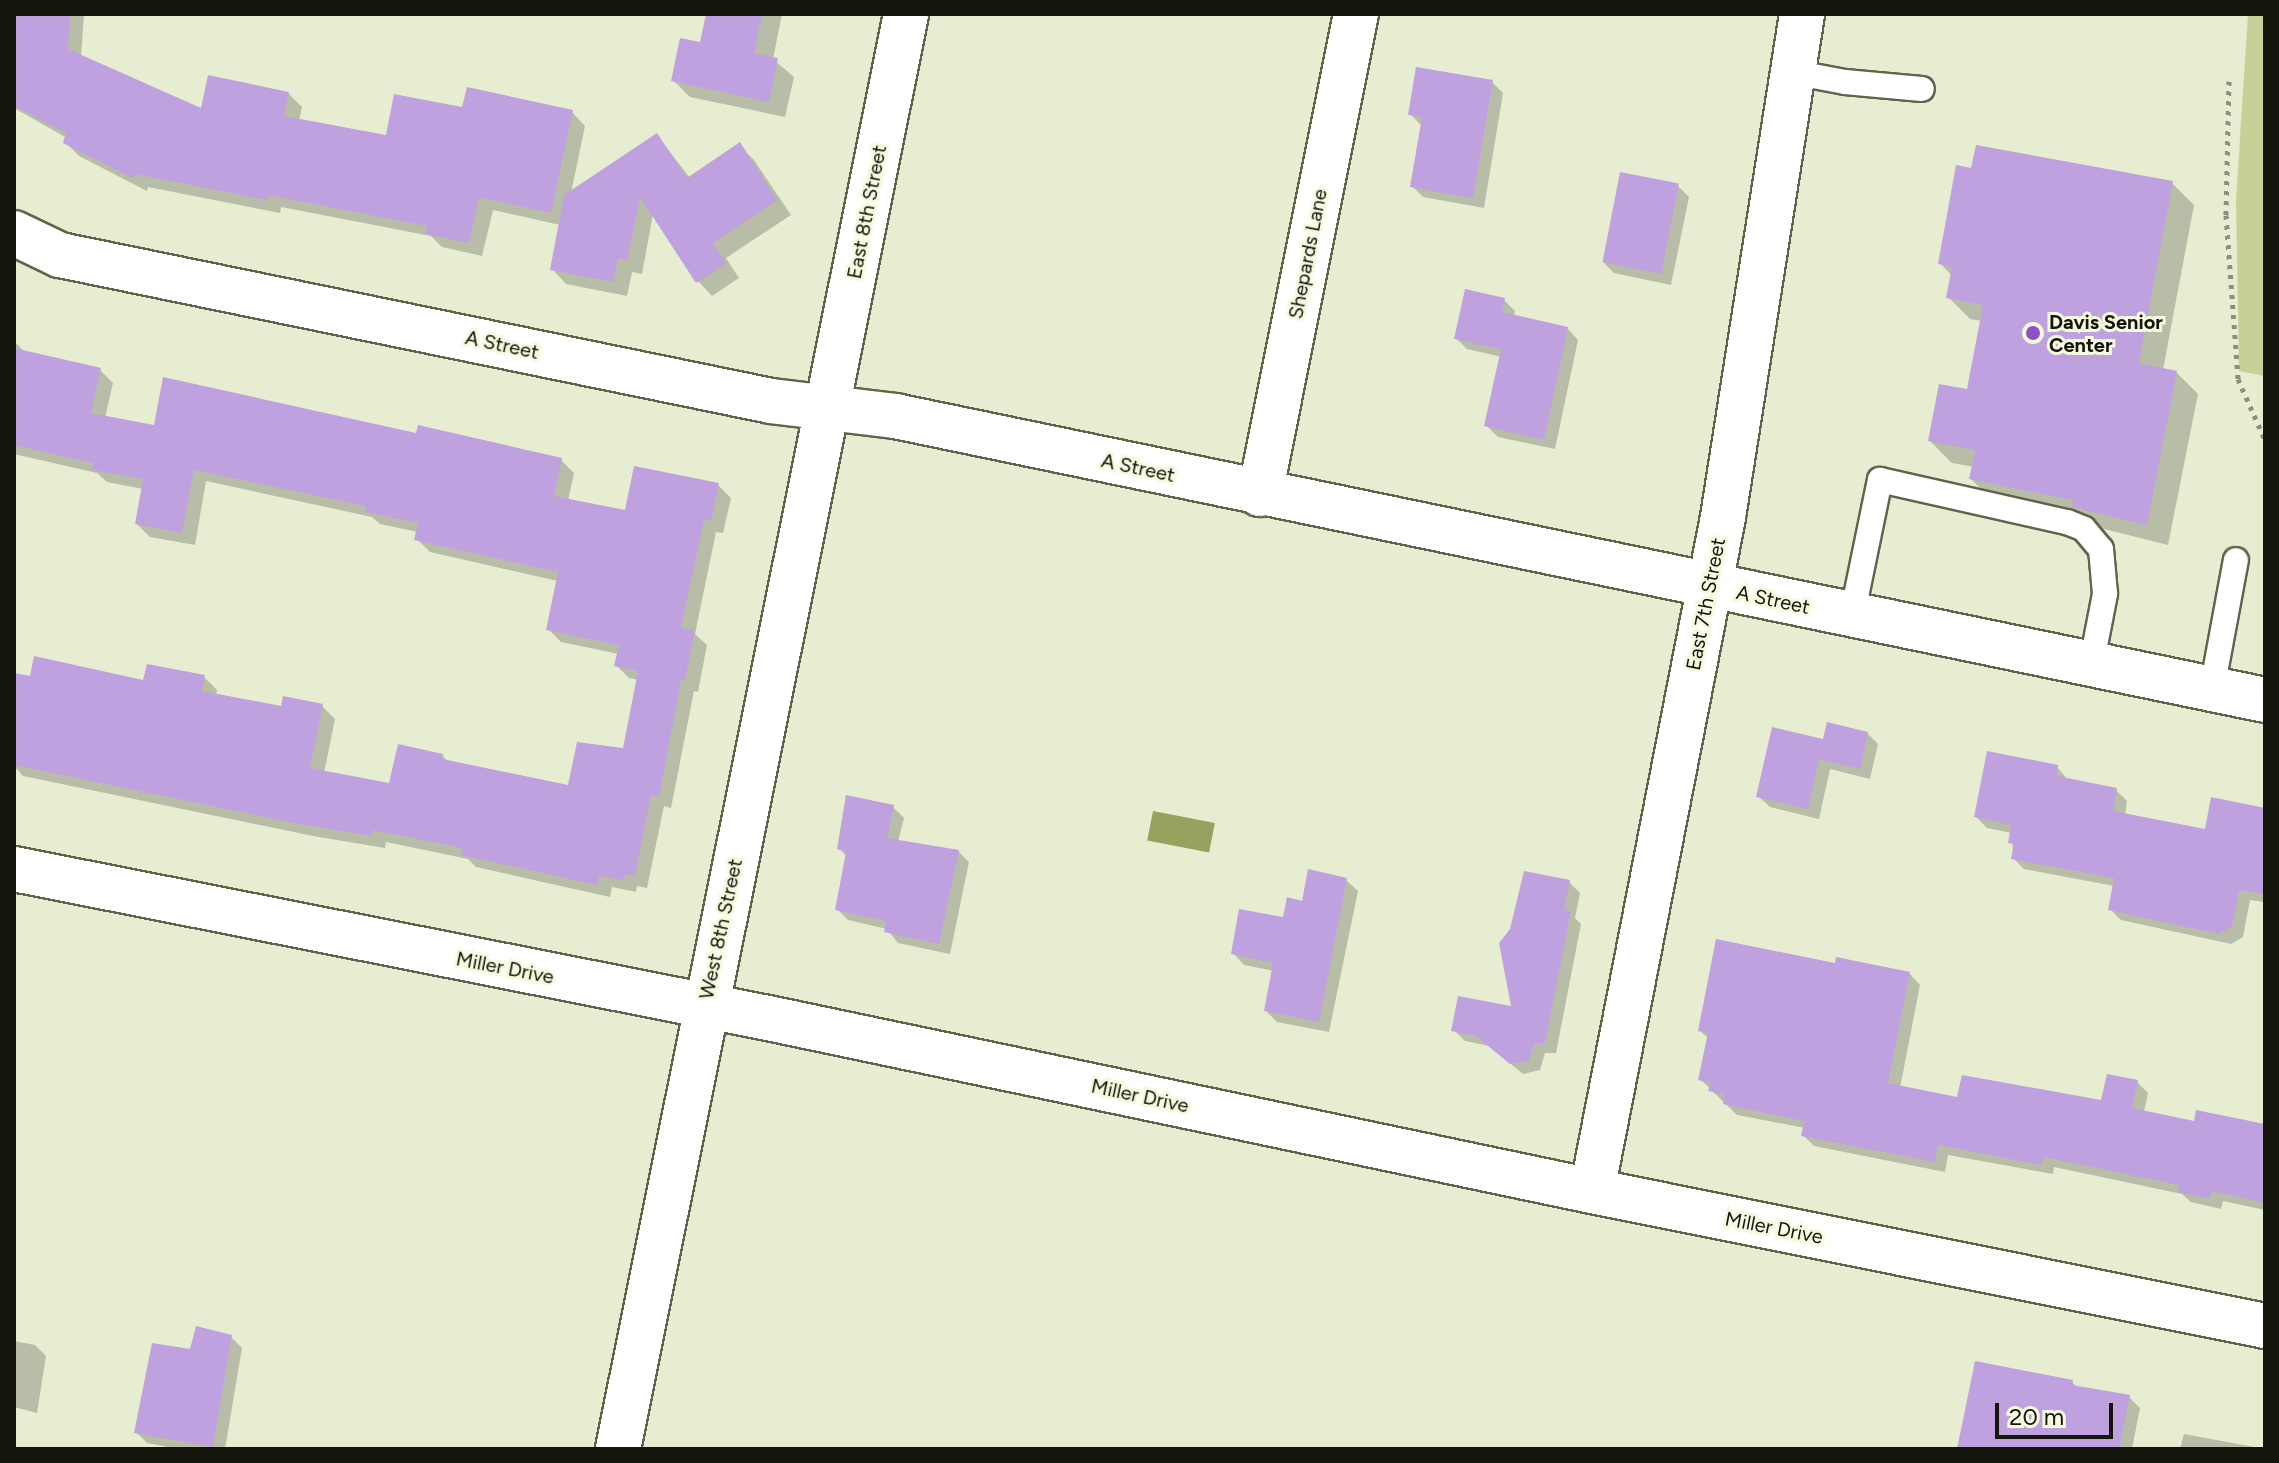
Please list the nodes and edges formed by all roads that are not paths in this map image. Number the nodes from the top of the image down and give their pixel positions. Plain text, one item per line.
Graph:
1 (906, 14) edge
2 (1356, 14) edge
3 (1802, 14) edge
4 (1792, 72) junction
5 (1922, 89) dead end
6 (14, 233) edge
7 (828, 409) junction
8 (1260, 494) junction
9 (2236, 560) dead end
10 (1710, 587) junction
11 (1852, 616) junction
12 (2091, 666) junction
13 (2212, 689) junction
14 (2265, 700) edge
15 (14, 869) edge
16 (705, 1006) junction
17 (1592, 1191) junction
18 (2265, 1326) edge
19 (618, 1449) edge

1 - 7 street, East 8th Street
2 - 8 street, Shepards Lane
3 - 4 street, East 7th Street
4 - 5 lane
4 - 10 street, East 7th Street
6 - 7 street, A Street
7 - 8 street, A Street
7 - 16 street, West 8th Street
8 - 10 street, A Street
9 - 13 lane
10 - 11 street, A Street
10 - 17 street, East 7th Street
11 - 12 street, A Street
11 - 12 lane
12 - 13 street, A Street
13 - 14 street, A Street
15 - 16 street, Miller Drive
16 - 17 street, Miller Drive
16 - 19 street, West 8th Street
17 - 18 street, Miller Drive

